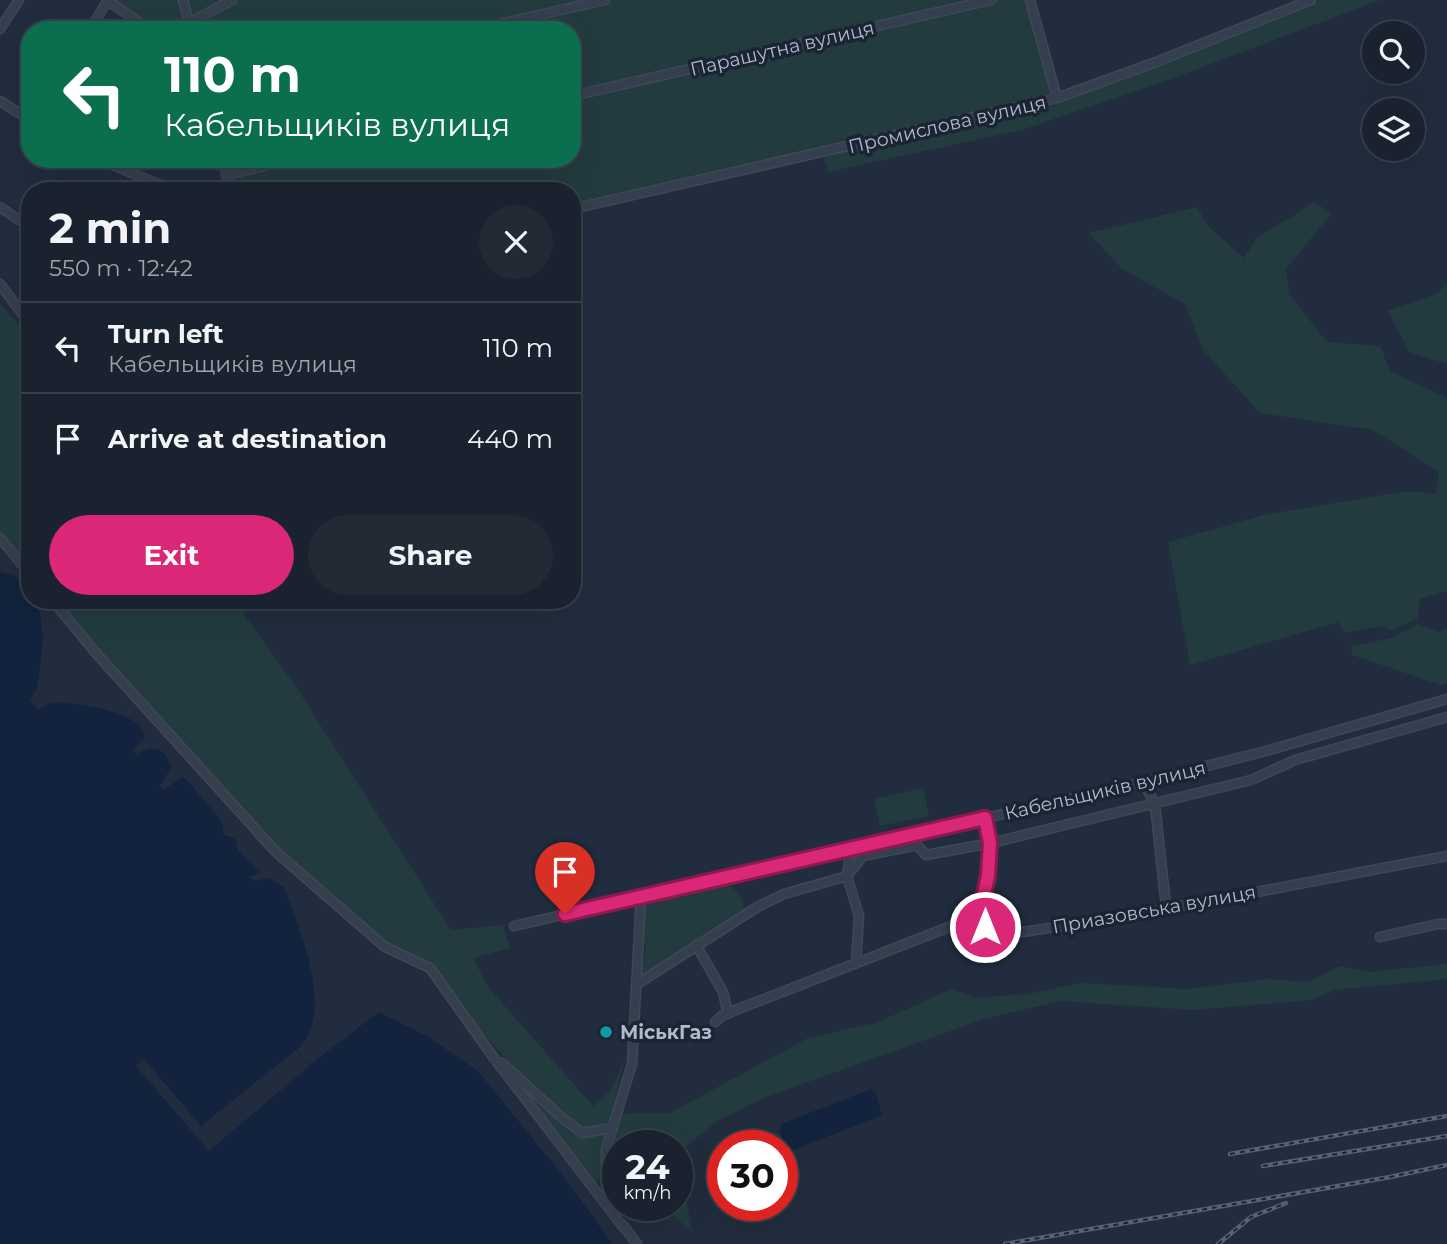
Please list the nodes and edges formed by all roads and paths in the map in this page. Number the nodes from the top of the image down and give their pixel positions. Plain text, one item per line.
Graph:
1 (19, 0) edge
2 (107, 0) edge
3 (182, 0) edge
4 (232, 0) edge
5 (605, 0) edge
6 (991, 0) edge
7 (1030, 0) edge
8 (1282, 0) edge
9 (1311, 0) edge
10 (1286, 9) junction
11 (95, 21) edge
12 (137, 21) edge
13 (188, 21) edge
14 (198, 21) edge
15 (513, 21) edge
16 (0, 29) edge
17 (581, 94) edge
18 (1058, 98) junction
19 (0, 101) edge
20 (21, 114) edge
21 (120, 168) edge
22 (225, 168) edge
23 (256, 168) edge
24 (226, 175) junction
25 (154, 182) edge
26 (228, 182) edge
27 (0, 207) edge
28 (581, 207) edge
29 (19, 220) dead end
30 (0, 284) edge
31 (21, 312) edge
32 (0, 538) edge
33 (21, 563) edge
34 (59, 609) edge
35 (1447, 699) edge
36 (1447, 717) edge
37 (1143, 782) junction
38 (1155, 804) junction
39 (985, 818) junction
40 (990, 843) junction
41 (851, 849) junction
42 (1447, 856) edge
43 (847, 876) junction
44 (640, 896) junction
45 (1166, 907) junction
46 (983, 911) junction
47 (1447, 924) edge
48 (514, 926) dead end
49 (1380, 937) dead end
50 (696, 945) junction
51 (856, 963) junction
52 (636, 984) junction
53 (728, 1014) junction
54 (715, 1022) dead end
55 (494, 1058) junction
56 (611, 1128) junction
57 (624, 1228) junction
58 (637, 1244) edge

1 - 16 street
2 - 11 street
2 - 12 street
3 - 13 street
4 - 14 street
5 - 15 street
6 - 17 street, Парашутна вулиця
7 - 18 street
8 - 10 street
9 - 10 street, Промислова вулиця
10 - 18 street, Промислова вулиця
18 - 28 street, Промислова вулиця
19 - 20 street
21 - 25 street
22 - 24 street
23 - 24 street
24 - 26 street
27 - 29 street
30 - 31 street
32 - 33 street
34 - 55 street
35 - 37 street, Кабельщиків вулиця
36 - 38 street, Кабельщиків вулиця
37 - 38 street
37 - 39 street, Кабельщиків вулиця
38 - 40 street, Кабельщиків вулиця
38 - 45 street
39 - 40 street
39 - 41 street, Кабельщиків вулиця
40 - 43 street, Кабельщиків вулиця
40 - 46 street
41 - 43 street
41 - 44 street, Кабельщиків вулиця
42 - 45 street, Приазовська вулиця
43 - 50 street, Кабельщиків вулиця
43 - 51 street
44 - 48 street, Кабельщиків вулиця
44 - 52 street
45 - 46 street, Приазовська вулиця
46 - 51 street
47 - 49 street
50 - 52 street, Кабельщиків вулиця
50 - 53 street
51 - 53 street
52 - 56 street
53 - 54 street
55 - 56 street
55 - 57 street
56 - 57 street
57 - 58 street

